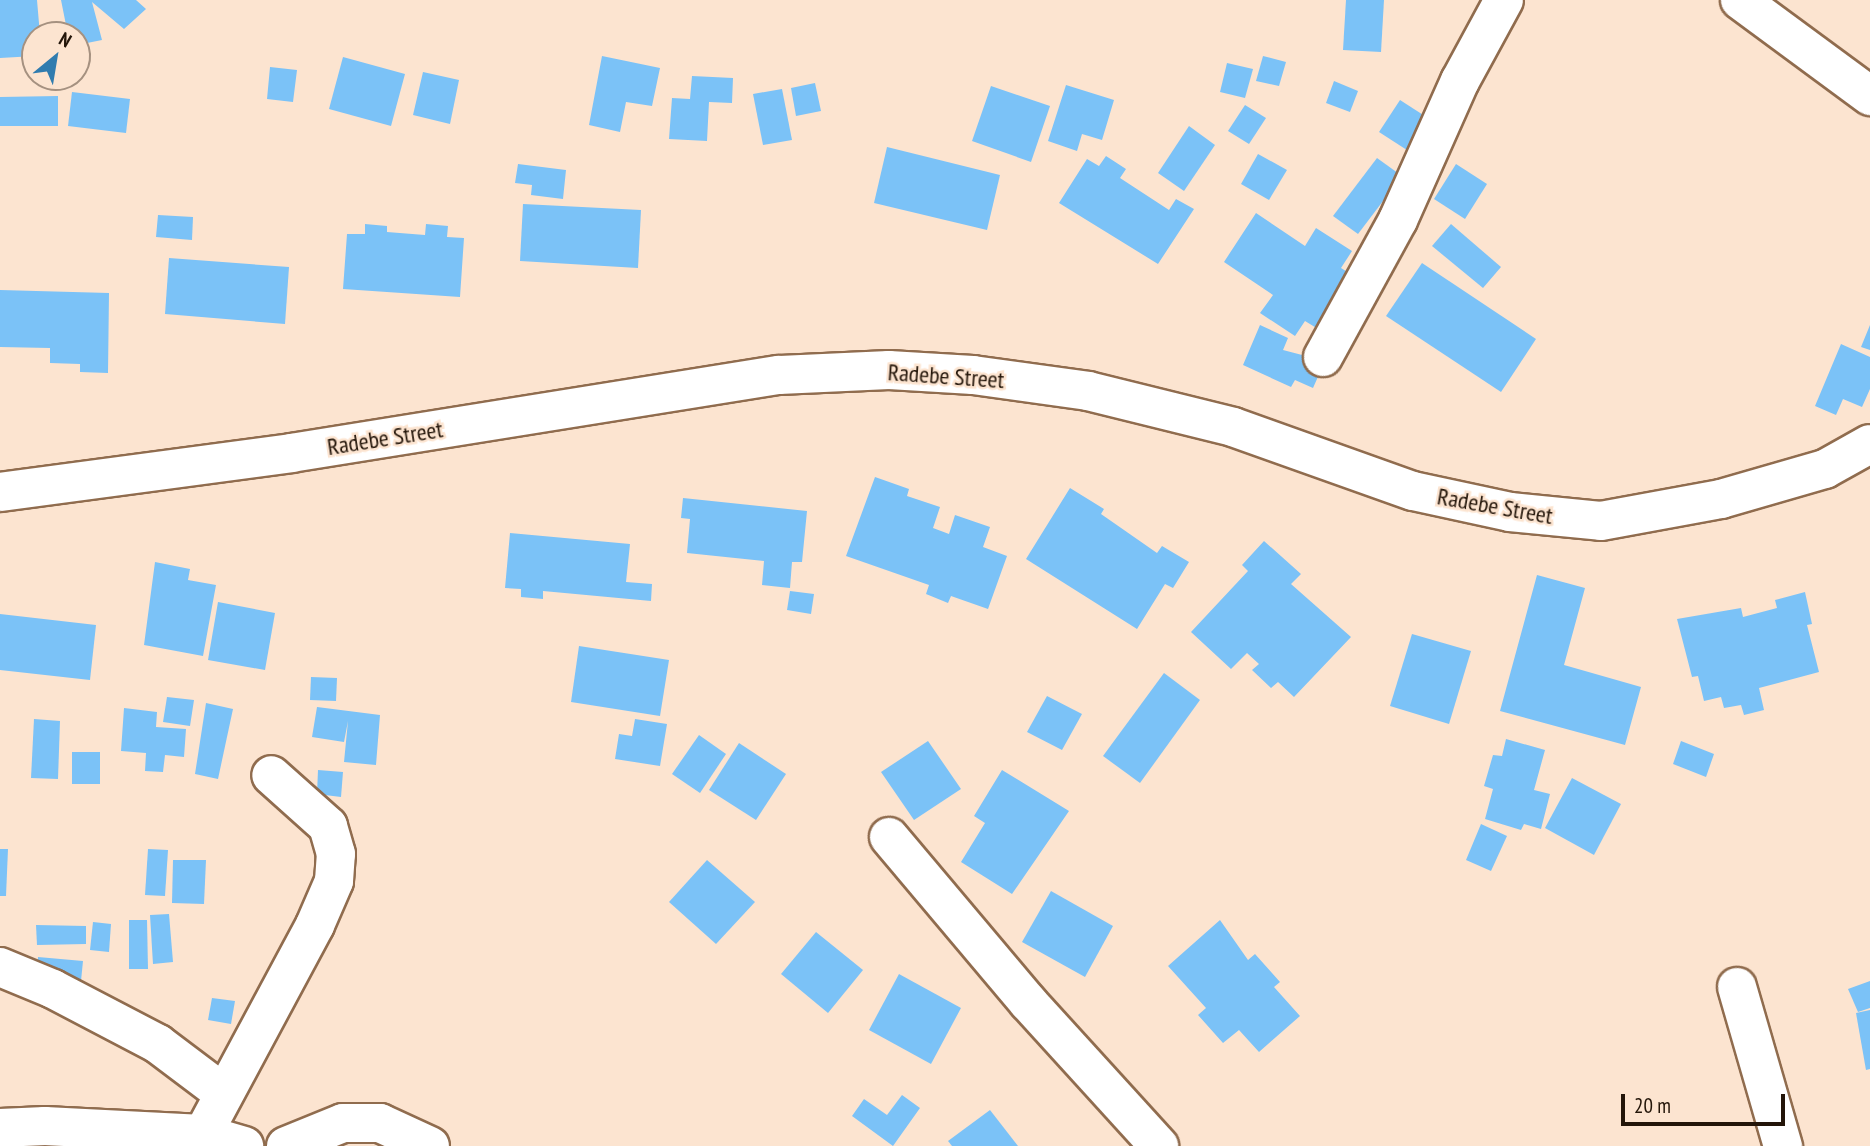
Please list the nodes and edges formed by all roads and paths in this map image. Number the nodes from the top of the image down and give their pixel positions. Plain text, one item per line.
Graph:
1 (1504, 0) edge
2 (1740, 0) edge
3 (1870, 96) edge
4 (1323, 357) dead end
5 (1870, 444) edge
6 (1825, 469) junction
7 (1870, 469) edge
8 (0, 492) edge
9 (271, 775) dead end
10 (889, 837) dead end
11 (0, 967) edge
12 (1737, 987) dead end
13 (223, 1093) junction
14 (0, 1128) edge
15 (203, 1134) junction
16 (244, 1146) edge
17 (286, 1146) edge
18 (430, 1146) edge
19 (1159, 1146) edge
20 (1783, 1146) edge

1 - 4 street
2 - 3 street
5 - 6 street, Radebe Street
6 - 7 street
6 - 8 street, Radebe Street
9 - 13 street
10 - 19 street
11 - 13 street
12 - 20 street
13 - 15 street
14 - 15 street
15 - 16 street
17 - 18 street

